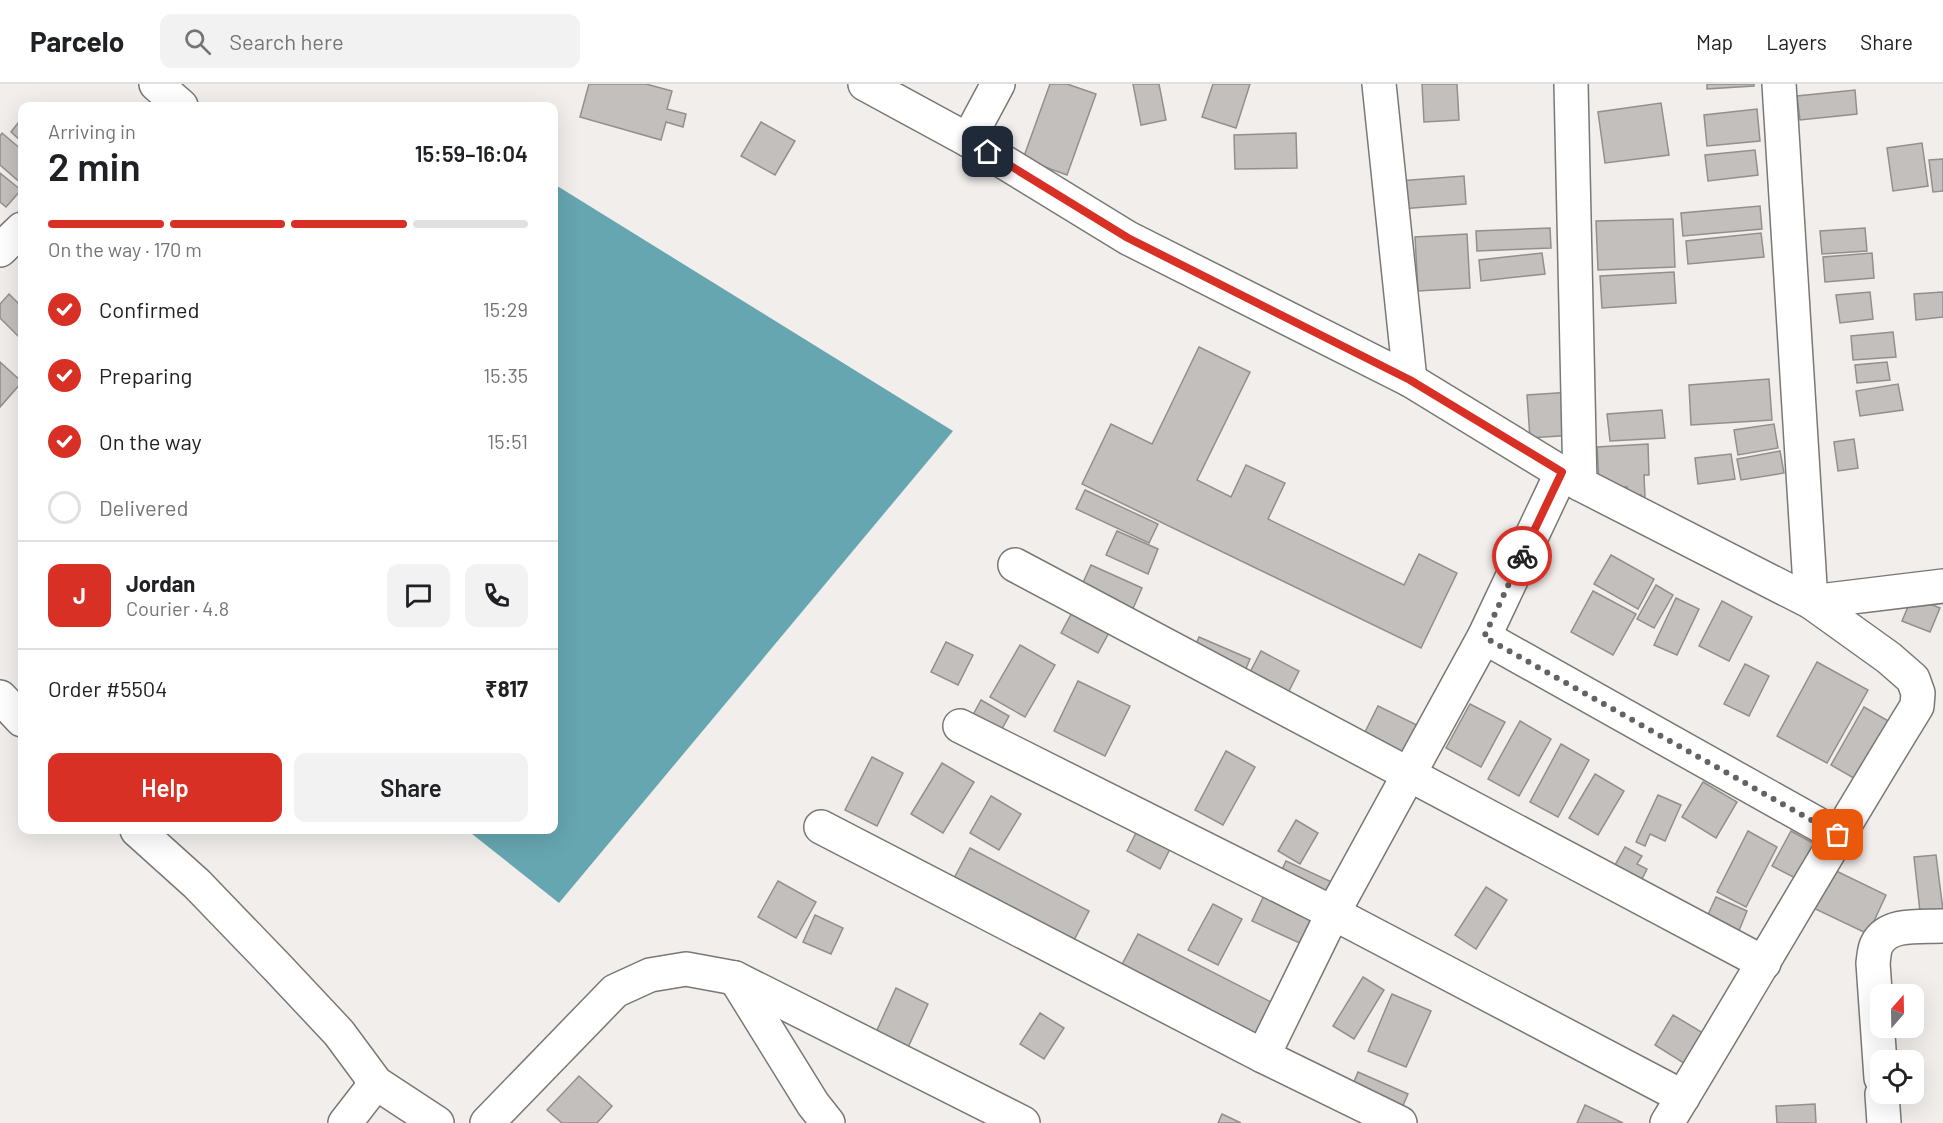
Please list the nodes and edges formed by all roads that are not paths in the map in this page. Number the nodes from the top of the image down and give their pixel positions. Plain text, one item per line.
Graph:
1 (865, 84) edge
2 (998, 84) edge
3 (1379, 84) edge
4 (1571, 84) edge
5 (1779, 84) edge
6 (968, 140) junction
7 (18, 233) edge
8 (0, 250) edge
9 (1410, 380) junction
10 (1571, 478) junction
11 (1015, 565) dead end
12 (1943, 586) edge
13 (1811, 602) junction
14 (1484, 637) junction
15 (0, 697) edge
16 (18, 716) edge
17 (960, 726) dead end
18 (1409, 774) junction
19 (821, 827) dead end
20 (141, 834) edge
21 (1838, 835) junction
22 (1333, 913) junction
23 (1943, 926) edge
24 (1764, 963) junction
25 (735, 978) junction
26 (1879, 1050) edge
27 (1263, 1056) junction
28 (376, 1083) junction
29 (1883, 1104) edge
30 (1675, 1110) edge
31 (345, 1123) edge
32 (437, 1123) edge
33 (487, 1123) edge
34 (828, 1123) edge
35 (1023, 1123) edge
36 (1400, 1123) edge
37 (1884, 1123) edge

1 - 6 street
2 - 6 street
3 - 9 street
4 - 10 street
5 - 13 street
6 - 9 street
7 - 8 street
9 - 10 street
10 - 13 street
10 - 14 street
11 - 18 street
12 - 13 street
13 - 21 street
14 - 18 street
14 - 21 street
15 - 16 street
17 - 22 street
18 - 22 street
18 - 24 street
19 - 27 street
20 - 28 street
21 - 24 street
22 - 27 street
22 - 30 street
23 - 26 street
24 - 30 street
25 - 33 street
25 - 34 street
25 - 35 street
27 - 36 street
28 - 31 street
28 - 32 street
29 - 37 street

